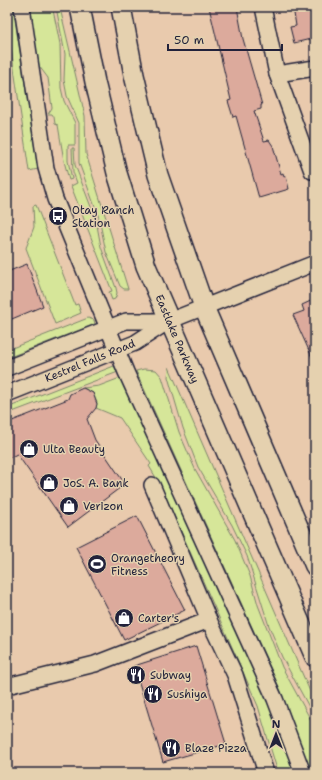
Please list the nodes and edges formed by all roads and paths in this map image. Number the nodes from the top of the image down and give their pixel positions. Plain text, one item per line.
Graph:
1 (22, 7) edge
2 (80, 7) edge
3 (121, 7) edge
4 (263, 7) edge
5 (315, 68) edge
6 (277, 74) junction
7 (312, 171) dead end
8 (315, 263) edge
9 (204, 307) junction
10 (170, 321) junction
11 (107, 328) junction
12 (117, 350) junction
13 (7, 368) edge
14 (7, 394) edge
15 (152, 485) dead end
16 (315, 566) edge
17 (209, 620) junction
18 (315, 657) edge
19 (7, 686) edge
20 (266, 773) edge
21 (303, 773) edge

1 - 11 street
2 - 10 main road, Eastlake Parkway
3 - 9 main road
4 - 6 street
5 - 6 street
6 - 7 street
8 - 9 street, Kestrel Falls Road
9 - 10 street, Kestrel Falls Road
9 - 16 main road
10 - 11 street, Kestrel Falls Road
10 - 12 street, Kestrel Falls Road
10 - 18 main road, Eastlake Parkway
11 - 12 street
11 - 13 street, Kestrel Falls Road
12 - 14 street, Kestrel Falls Road
12 - 21 street
15 - 17 street
17 - 19 street
17 - 20 street

